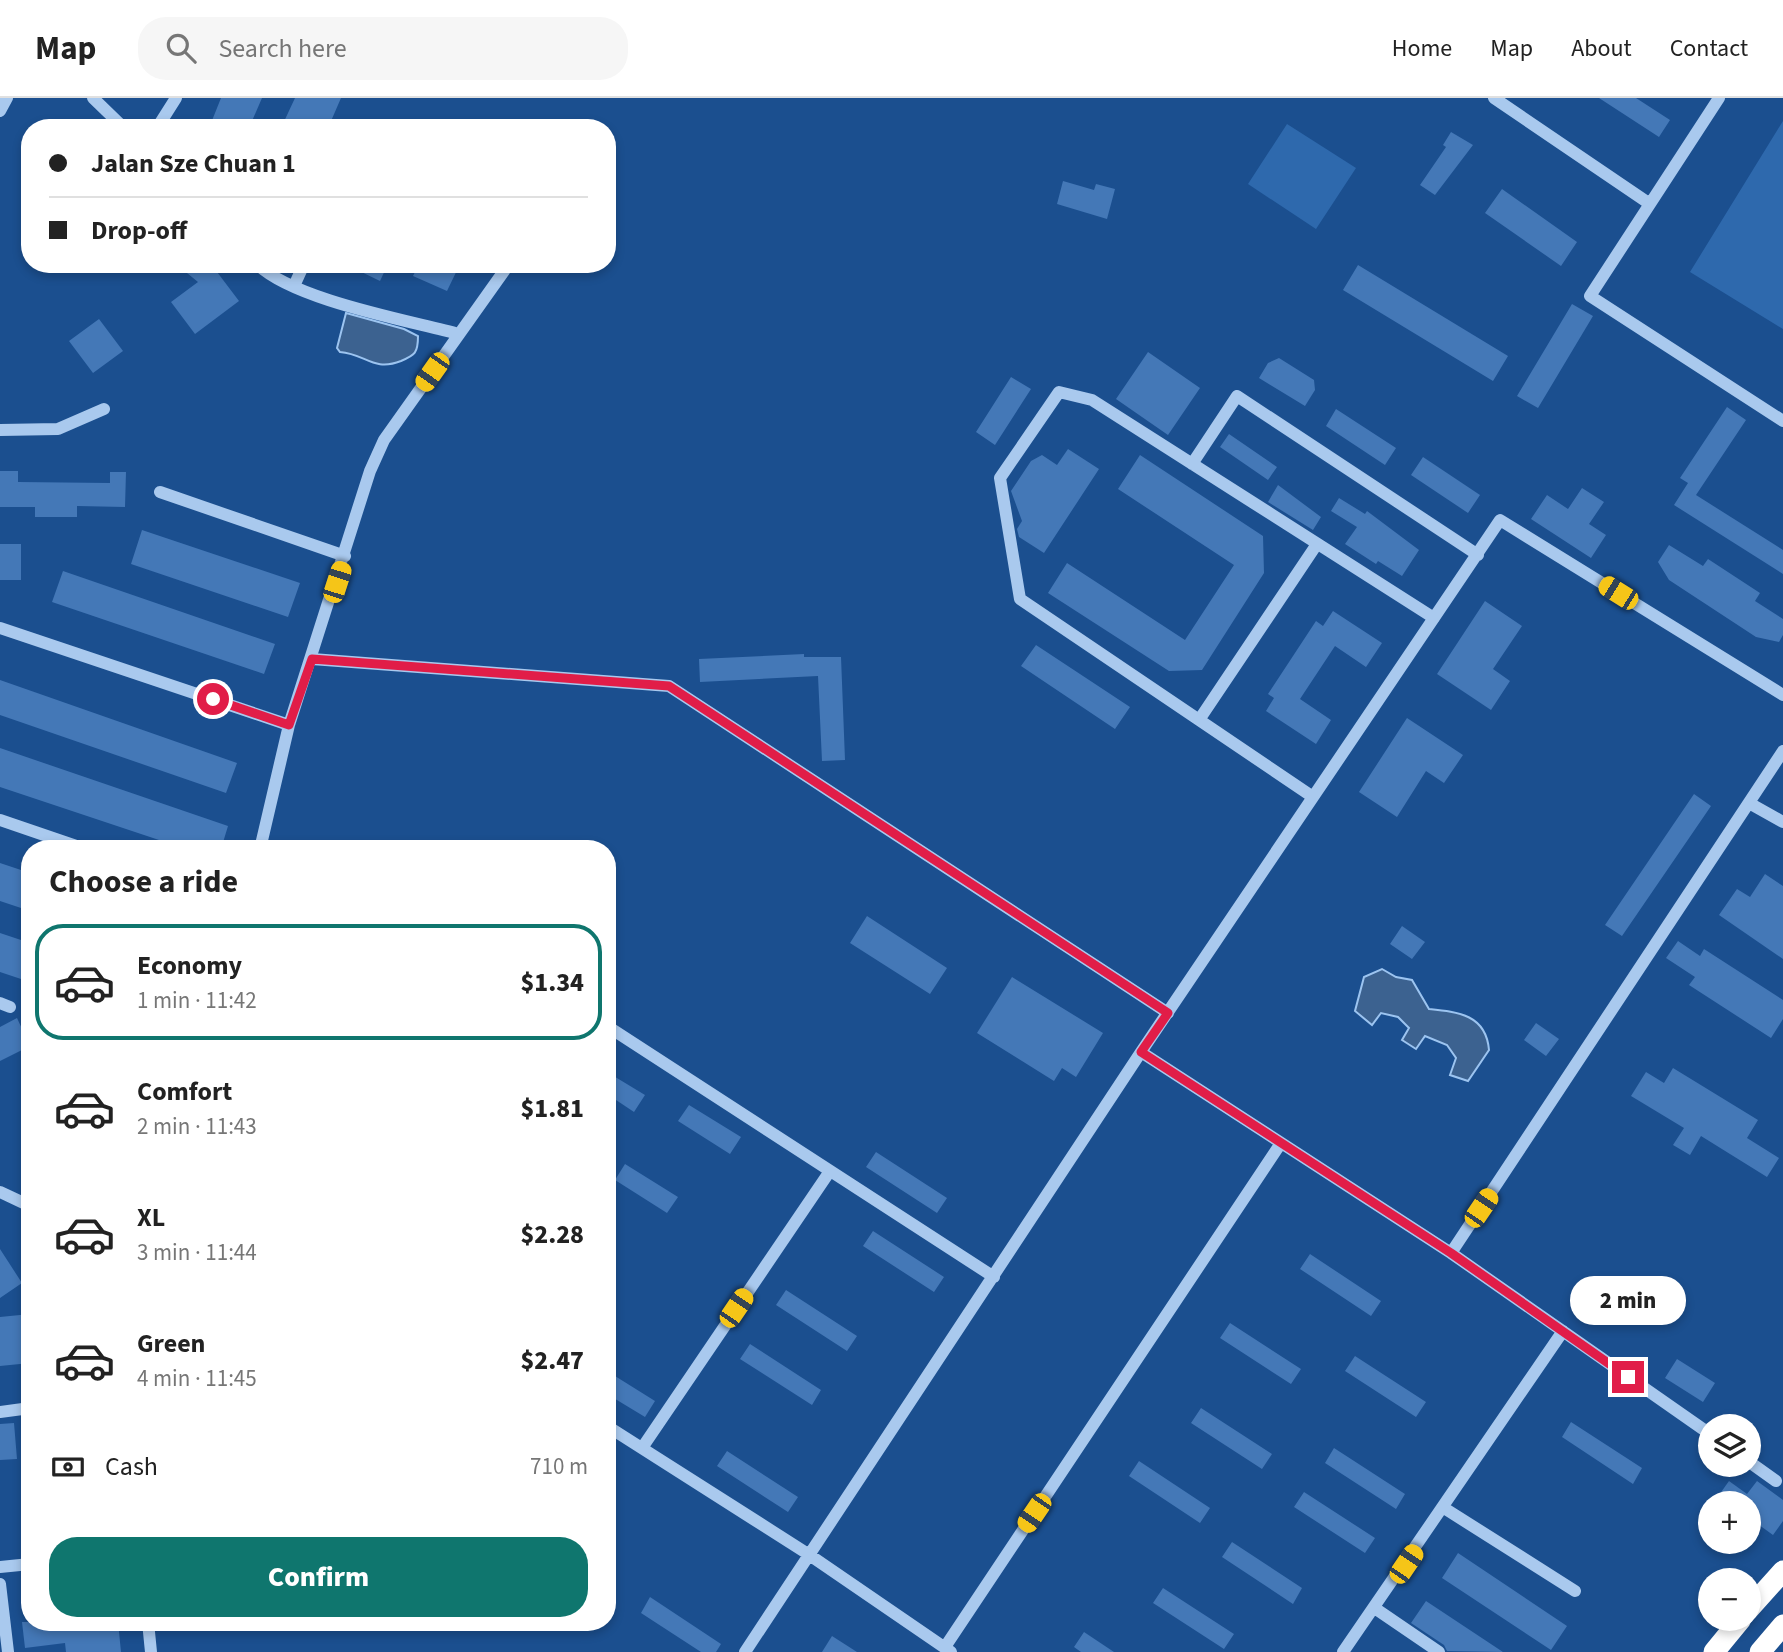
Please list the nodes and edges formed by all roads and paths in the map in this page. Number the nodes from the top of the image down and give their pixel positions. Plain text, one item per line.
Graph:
1 (7, 98) edge
2 (93, 98) edge
3 (176, 98) edge
4 (1494, 98) edge
5 (1719, 98) edge
6 (0, 111) edge
7 (115, 119) edge
8 (163, 119) edge
9 (1650, 204) junction
10 (272, 273) edge
11 (300, 273) edge
12 (503, 273) edge
13 (294, 286) junction
14 (459, 334) junction
15 (104, 409) dead end
16 (1783, 421) edge
17 (0, 430) edge
18 (1192, 464) junction
19 (160, 492) dead end
20 (1317, 544) junction
21 (1478, 555) junction
22 (345, 556) junction
23 (1434, 618) junction
24 (0, 628) edge
25 (312, 659) junction
26 (1783, 695) edge
27 (1199, 720) junction
28 (289, 725) junction
29 (1783, 751) edge
30 (1313, 797) junction
31 (1749, 803) junction
32 (0, 820) edge
33 (1783, 822) edge
34 (59, 840) edge
35 (262, 840) edge
36 (1168, 1013) junction
37 (616, 1032) edge
38 (1141, 1052) junction
39 (1281, 1143) junction
40 (830, 1171) junction
41 (0, 1192) edge
42 (21, 1202) edge
43 (1451, 1253) junction
44 (994, 1277) junction
45 (1563, 1332) junction
46 (21, 1409) edge
47 (0, 1412) edge
48 (1698, 1426) edge
49 (616, 1432) edge
50 (642, 1448) junction
51 (1761, 1470) edge
52 (1776, 1480) dead end
53 (1444, 1508) junction
54 (808, 1554) junction
55 (21, 1565) edge
56 (0, 1567) edge
57 (1783, 1571) edge
58 (0, 1584) edge
59 (1575, 1591) dead end
60 (1761, 1596) edge
61 (1376, 1609) junction
62 (1783, 1625) edge
63 (149, 1631) edge
64 (1731, 1631) edge
65 (948, 1650) edge
66 (8, 1652) edge
67 (151, 1652) edge
68 (745, 1652) edge
69 (1343, 1652) edge
70 (1439, 1652) edge
71 (1714, 1652) edge
72 (1760, 1652) edge

1 - 6 street
2 - 7 street
3 - 8 street
4 - 9 street
5 - 9 street
9 - 16 street
10 - 13 street
11 - 13 street
12 - 14 street
13 - 14 street
14 - 22 street
15 - 17 street
18 - 20 street
18 - 21 street
18 - 27 street
19 - 22 street
20 - 23 street
20 - 27 street
21 - 23 street
21 - 26 street
22 - 25 street
23 - 30 street
24 - 28 street
25 - 28 street
25 - 36 street
27 - 30 street
28 - 35 street
29 - 31 street
30 - 36 street
31 - 33 street
31 - 43 street
32 - 34 street
36 - 38 street
37 - 40 street
38 - 39 street
38 - 44 street
39 - 43 street
39 - 65 street
40 - 44 street
40 - 50 street
41 - 42 street
43 - 45 street
44 - 54 street
45 - 48 street
45 - 53 street
46 - 47 street
49 - 50 street
50 - 54 street
51 - 52 street
53 - 59 street
53 - 61 street
54 - 65 street
54 - 68 street
55 - 56 street
57 - 60 highway
58 - 66 street
61 - 69 street
61 - 70 street
62 - 72 highway
63 - 67 street
64 - 71 highway

